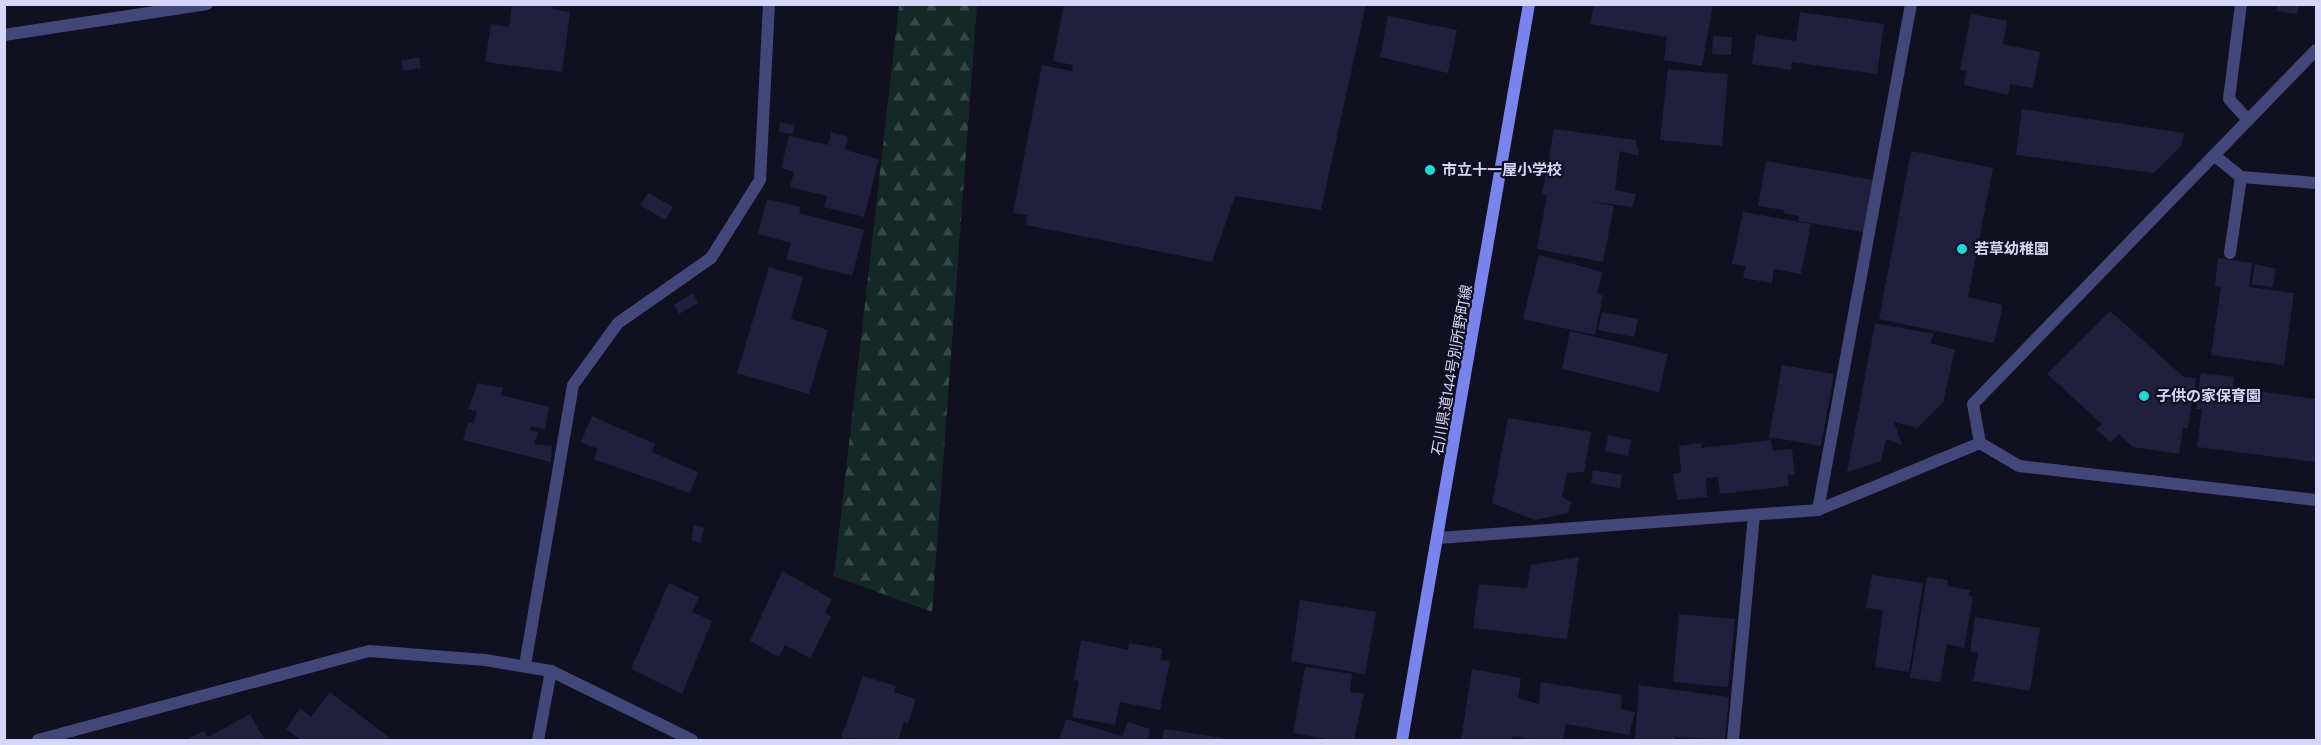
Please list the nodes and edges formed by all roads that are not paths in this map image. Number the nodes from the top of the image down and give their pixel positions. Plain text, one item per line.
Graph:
1 (207, 4) edge
2 (769, 4) edge
3 (1529, 4) edge
4 (1911, 4) edge
5 (2241, 4) edge
6 (4, 35) edge
7 (2316, 50) edge
8 (2248, 120) junction
9 (2215, 156) junction
10 (2241, 177) junction
11 (2316, 183) edge
12 (2230, 253) dead end
13 (1980, 443) junction
14 (2316, 500) edge
15 (1818, 510) junction
16 (1754, 515) junction
17 (1439, 538) junction
18 (525, 665) junction
19 (551, 671) junction
20 (38, 741) edge
21 (538, 741) edge
22 (692, 741) edge
23 (1402, 741) edge
24 (1733, 741) edge

1 - 6 street
2 - 18 street
3 - 17 main road, 石川県道144号別所野町線
4 - 15 street
5 - 8 street
7 - 8 street
8 - 9 street
9 - 10 street
9 - 13 street
10 - 11 street
10 - 12 street
13 - 14 street
13 - 15 street
15 - 16 street
16 - 17 street
16 - 24 street
17 - 23 main road, 石川県道144号別所野町線
18 - 19 street
18 - 20 street
19 - 21 street
19 - 22 street

